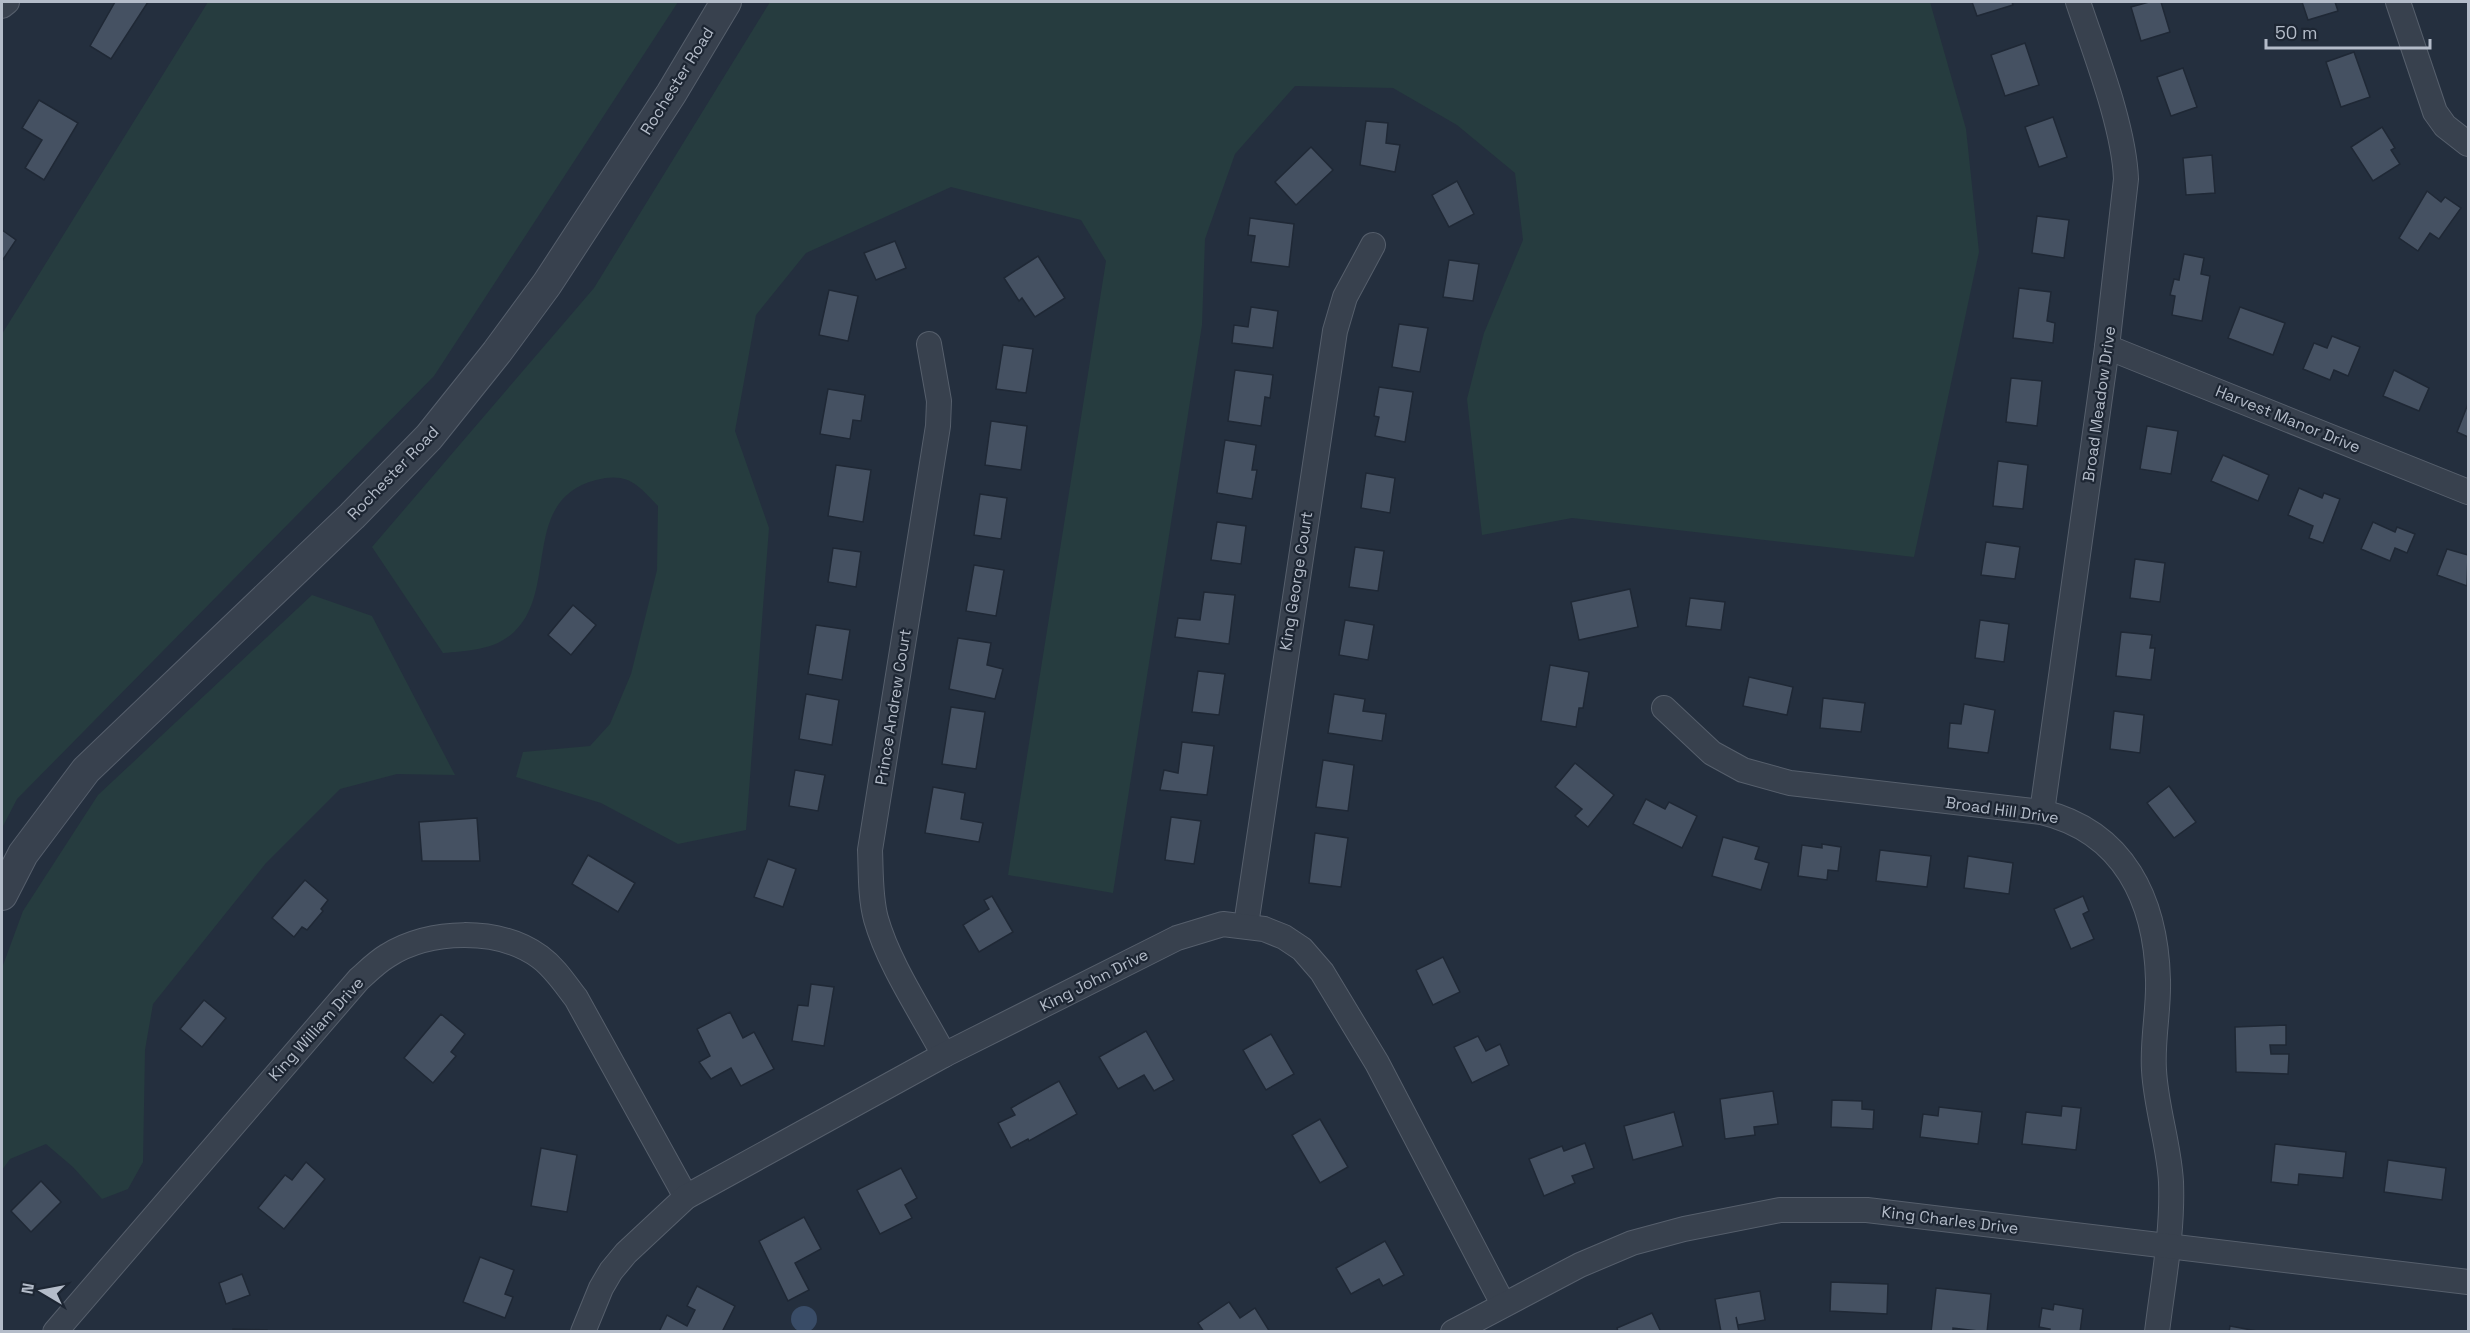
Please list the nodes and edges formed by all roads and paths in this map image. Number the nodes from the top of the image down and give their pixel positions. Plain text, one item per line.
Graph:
1 (7, 2) edge
2 (726, 2) edge
3 (2078, 2) edge
4 (2398, 2) edge
5 (2, 6) edge
6 (2469, 144) edge
7 (1373, 245) dead end
8 (929, 344) dead end
9 (2107, 347) junction
10 (2469, 492) edge
11 (1664, 708) dead end
12 (2042, 812) junction
13 (2, 895) edge
14 (1245, 925) junction
15 (944, 1055) junction
16 (686, 1197) junction
17 (2168, 1246) junction
18 (2469, 1282) edge
19 (1503, 1304) junction
20 (55, 1332) edge
21 (583, 1332) edge
22 (1453, 1332) edge
23 (2157, 1332) edge

1 - 5 street
2 - 13 street, Rochester Road
3 - 9 street, Broad Meadow Drive
4 - 6 street
7 - 14 street, King George Court
8 - 15 street, Prince Andrew Court
9 - 10 street, Harvest Manor Drive
9 - 12 street, Broad Meadow Drive
11 - 12 street, Broad Hill Drive
12 - 17 street, Broad Hill Drive
14 - 15 street, King John Drive
14 - 19 street, King John Drive
15 - 16 street, King John Drive
16 - 20 street, King William Drive
16 - 21 street, King John Drive
17 - 18 street, King Charles Drive
17 - 19 street, King Charles Drive
17 - 23 street, Broad Hill Drive
19 - 22 street, King Charles Drive

